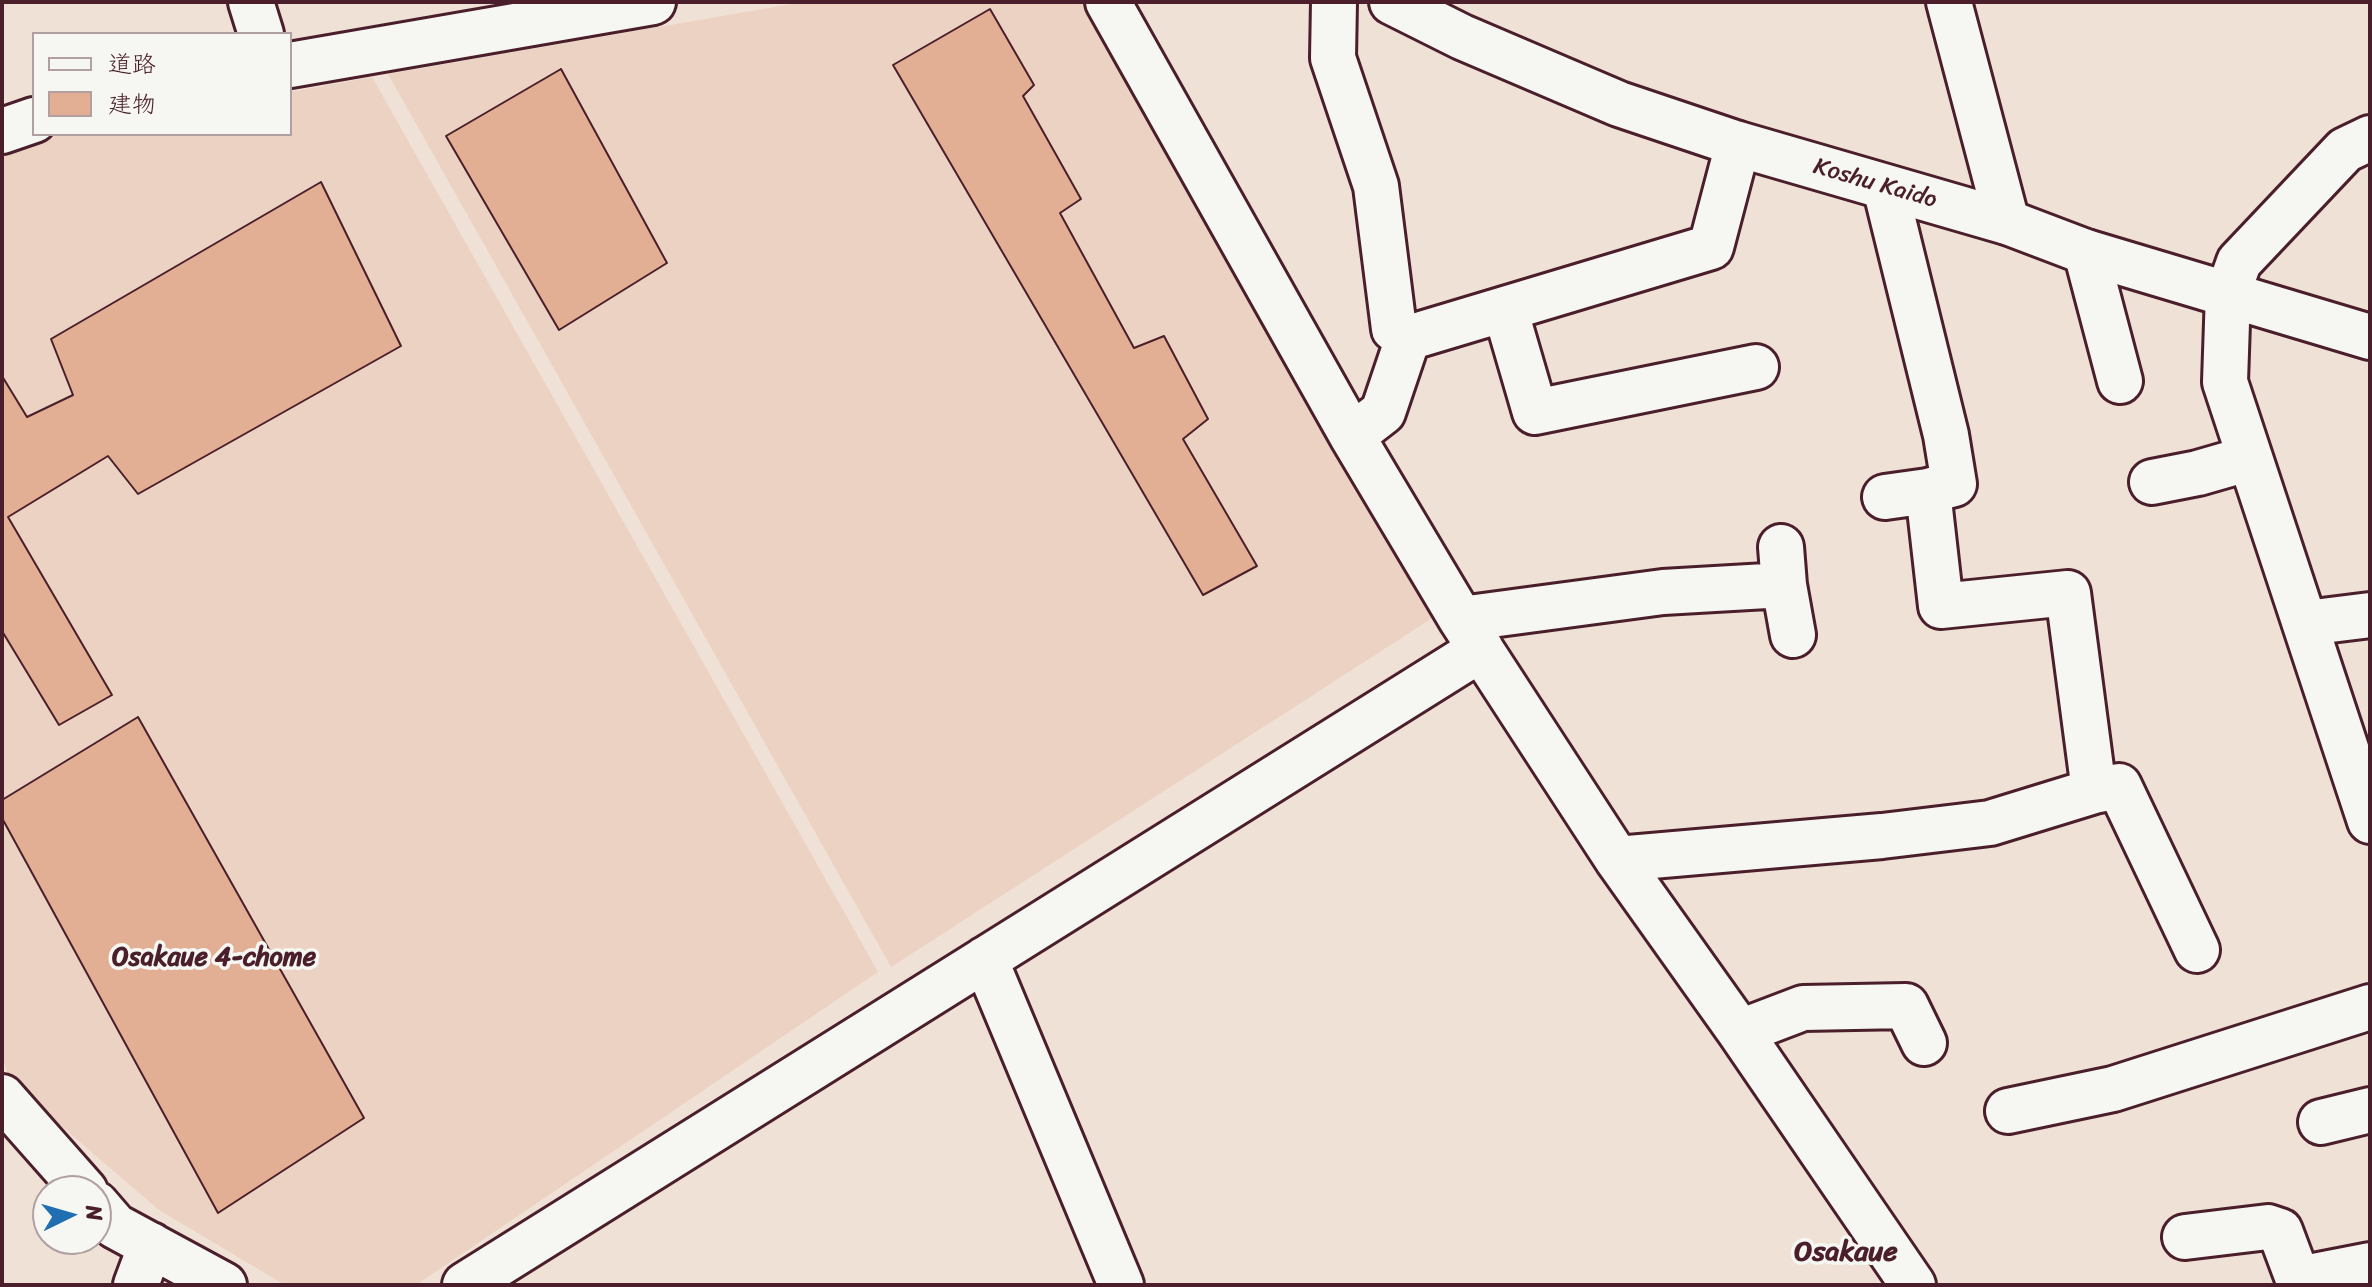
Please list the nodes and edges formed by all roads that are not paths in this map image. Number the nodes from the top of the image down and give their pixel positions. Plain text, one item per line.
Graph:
1 (251, 2) edge
2 (653, 2) edge
3 (1108, 2) edge
4 (1334, 2) edge
5 (1392, 2) edge
6 (1949, 2) edge
7 (260, 32) edge
8 (292, 65) edge
9 (32, 121) edge
10 (2, 131) edge
11 (2370, 138) edge
12 (1738, 144) junction
13 (1885, 187) junction
14 (2007, 222) junction
15 (2086, 252) junction
16 (2228, 293) junction
17 (1505, 309) junction
18 (2370, 337) edge
19 (1408, 338) junction
20 (1756, 365) dead end
21 (2120, 381) dead end
22 (1352, 436) junction
23 (2250, 458) junction
24 (2152, 482) dead end
25 (1928, 491) junction
26 (1885, 497) dead end
27 (2370, 615) edge
28 (2306, 623) junction
29 (1471, 634) junction
30 (1793, 635) dead end
31 (2094, 791) junction
32 (2367, 804) edge
33 (1617, 859) junction
34 (2197, 950) dead end
35 (985, 959) junction
36 (2370, 1007) edge
37 (1740, 1032) junction
38 (1924, 1043) dead end
39 (2, 1098) edge
40 (2370, 1110) edge
41 (2008, 1111) dead end
42 (2321, 1122) dead end
43 (71, 1175) edge
44 (112, 1223) edge
45 (2185, 1237) dead end
46 (144, 1265) edge
47 (2370, 1265) edge
48 (2298, 1282) edge
49 (224, 1285) edge
50 (465, 1285) edge
51 (1121, 1285) edge
52 (1913, 1285) edge

1 - 7 street
2 - 8 street
3 - 22 street
4 - 19 street
5 - 12 street, Koshu Kaido
6 - 14 street
9 - 10 street
11 - 16 street
12 - 13 street, Koshu Kaido
12 - 17 street
13 - 14 street, Koshu Kaido
13 - 25 street
14 - 15 street, Koshu Kaido
15 - 16 street, Koshu Kaido
15 - 21 street
16 - 18 street, Koshu Kaido
16 - 23 street
17 - 19 street
17 - 20 street
19 - 22 street
22 - 29 street
23 - 24 street
23 - 28 street
25 - 26 street
25 - 31 street
27 - 28 street
28 - 32 street
29 - 30 street
29 - 33 street
29 - 35 street
31 - 33 street
31 - 34 street
33 - 37 street
35 - 50 street
35 - 51 street
36 - 41 street
37 - 38 street
37 - 52 street
39 - 43 street
40 - 42 street
44 - 46 street
45 - 48 street
46 - 49 street
47 - 48 street

